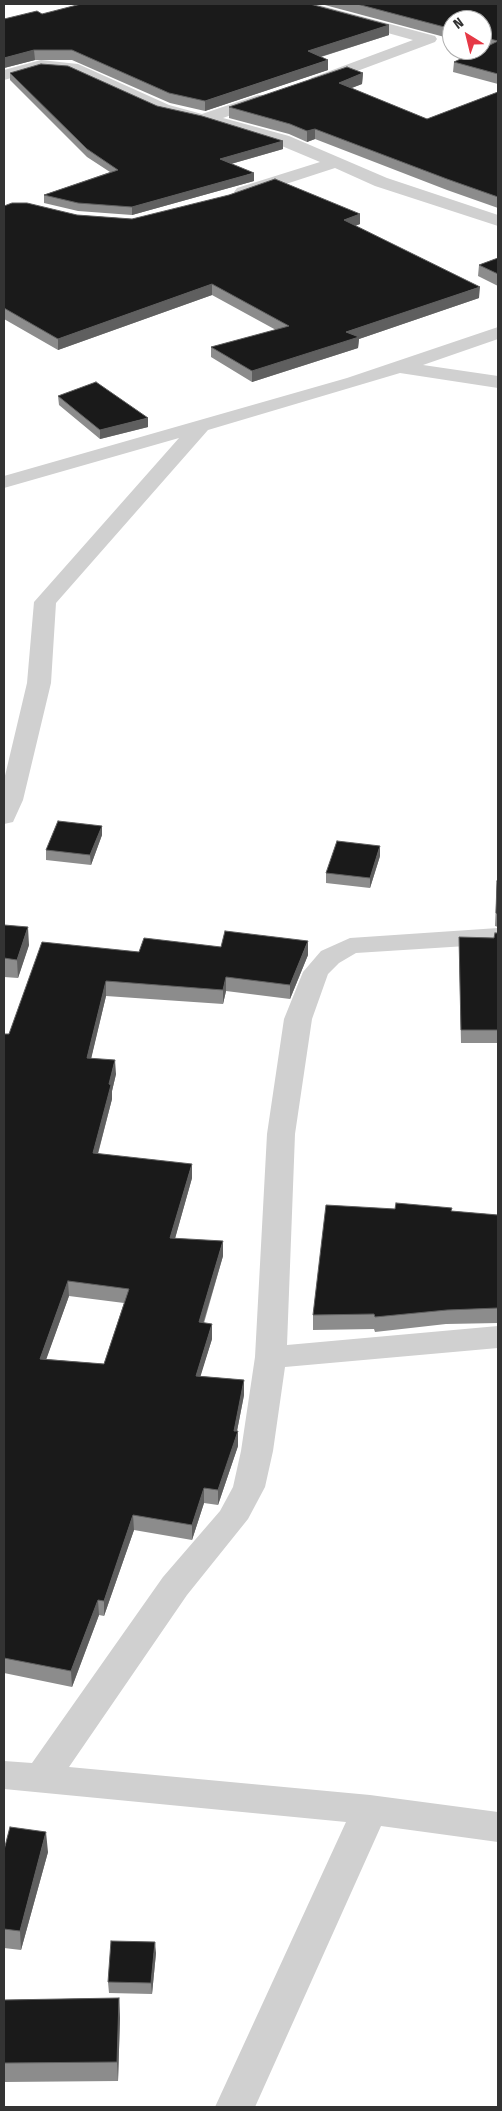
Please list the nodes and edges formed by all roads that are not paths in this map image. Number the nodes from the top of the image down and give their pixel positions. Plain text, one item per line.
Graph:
1 (299, 4) edge
2 (4, 75) edge
3 (298, 87) edge
4 (278, 93) edge
5 (206, 118) junction
6 (337, 162) junction
7 (232, 196) edge
8 (498, 221) edge
9 (498, 333) edge
10 (399, 368) junction
11 (498, 382) edge
12 (199, 428) junction
13 (4, 482) edge
14 (4, 817) edge
15 (498, 936) edge
16 (498, 1337) edge
17 (270, 1357) junction
18 (4, 1775) edge
19 (41, 1779) junction
20 (370, 1810) junction
21 (498, 1827) edge
22 (235, 2107) edge

1 - 3 street
2 - 5 street
4 - 5 street
5 - 6 street
6 - 7 street
6 - 8 street
9 - 10 street
10 - 11 street
10 - 12 street
12 - 13 street
12 - 14 street
15 - 17 street
16 - 17 street
17 - 19 street
18 - 19 street
19 - 20 street
20 - 21 street
20 - 22 street

